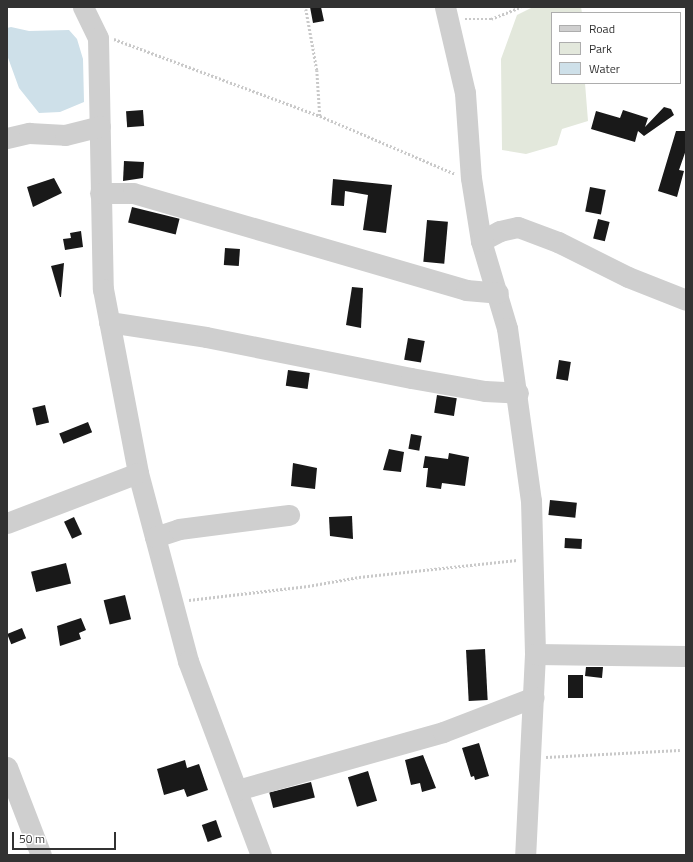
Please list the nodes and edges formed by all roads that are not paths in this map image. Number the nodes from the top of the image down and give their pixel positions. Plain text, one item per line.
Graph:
1 (83, 7) edge
2 (447, 13) edge
3 (100, 126) junction
4 (7, 138) edge
5 (100, 193) junction
6 (481, 241) junction
7 (498, 293) junction
8 (686, 300) edge
9 (109, 322) junction
10 (518, 393) junction
11 (138, 473) junction
12 (289, 515) dead end
13 (7, 523) edge
14 (155, 537) junction
15 (535, 654) junction
16 (686, 656) edge
17 (534, 697) junction
18 (7, 767) edge
19 (237, 790) junction
20 (40, 855) edge
21 (261, 855) edge
22 (525, 855) edge

1 - 3 street
2 - 6 street
3 - 4 street
3 - 5 street
5 - 7 street
5 - 9 street
6 - 7 street
6 - 8 street
7 - 10 street
9 - 10 street
9 - 11 street
10 - 15 street
11 - 13 street
11 - 14 street
12 - 14 street
14 - 19 street
15 - 16 street
15 - 17 street
17 - 19 street
17 - 22 street
18 - 20 street
19 - 21 street

